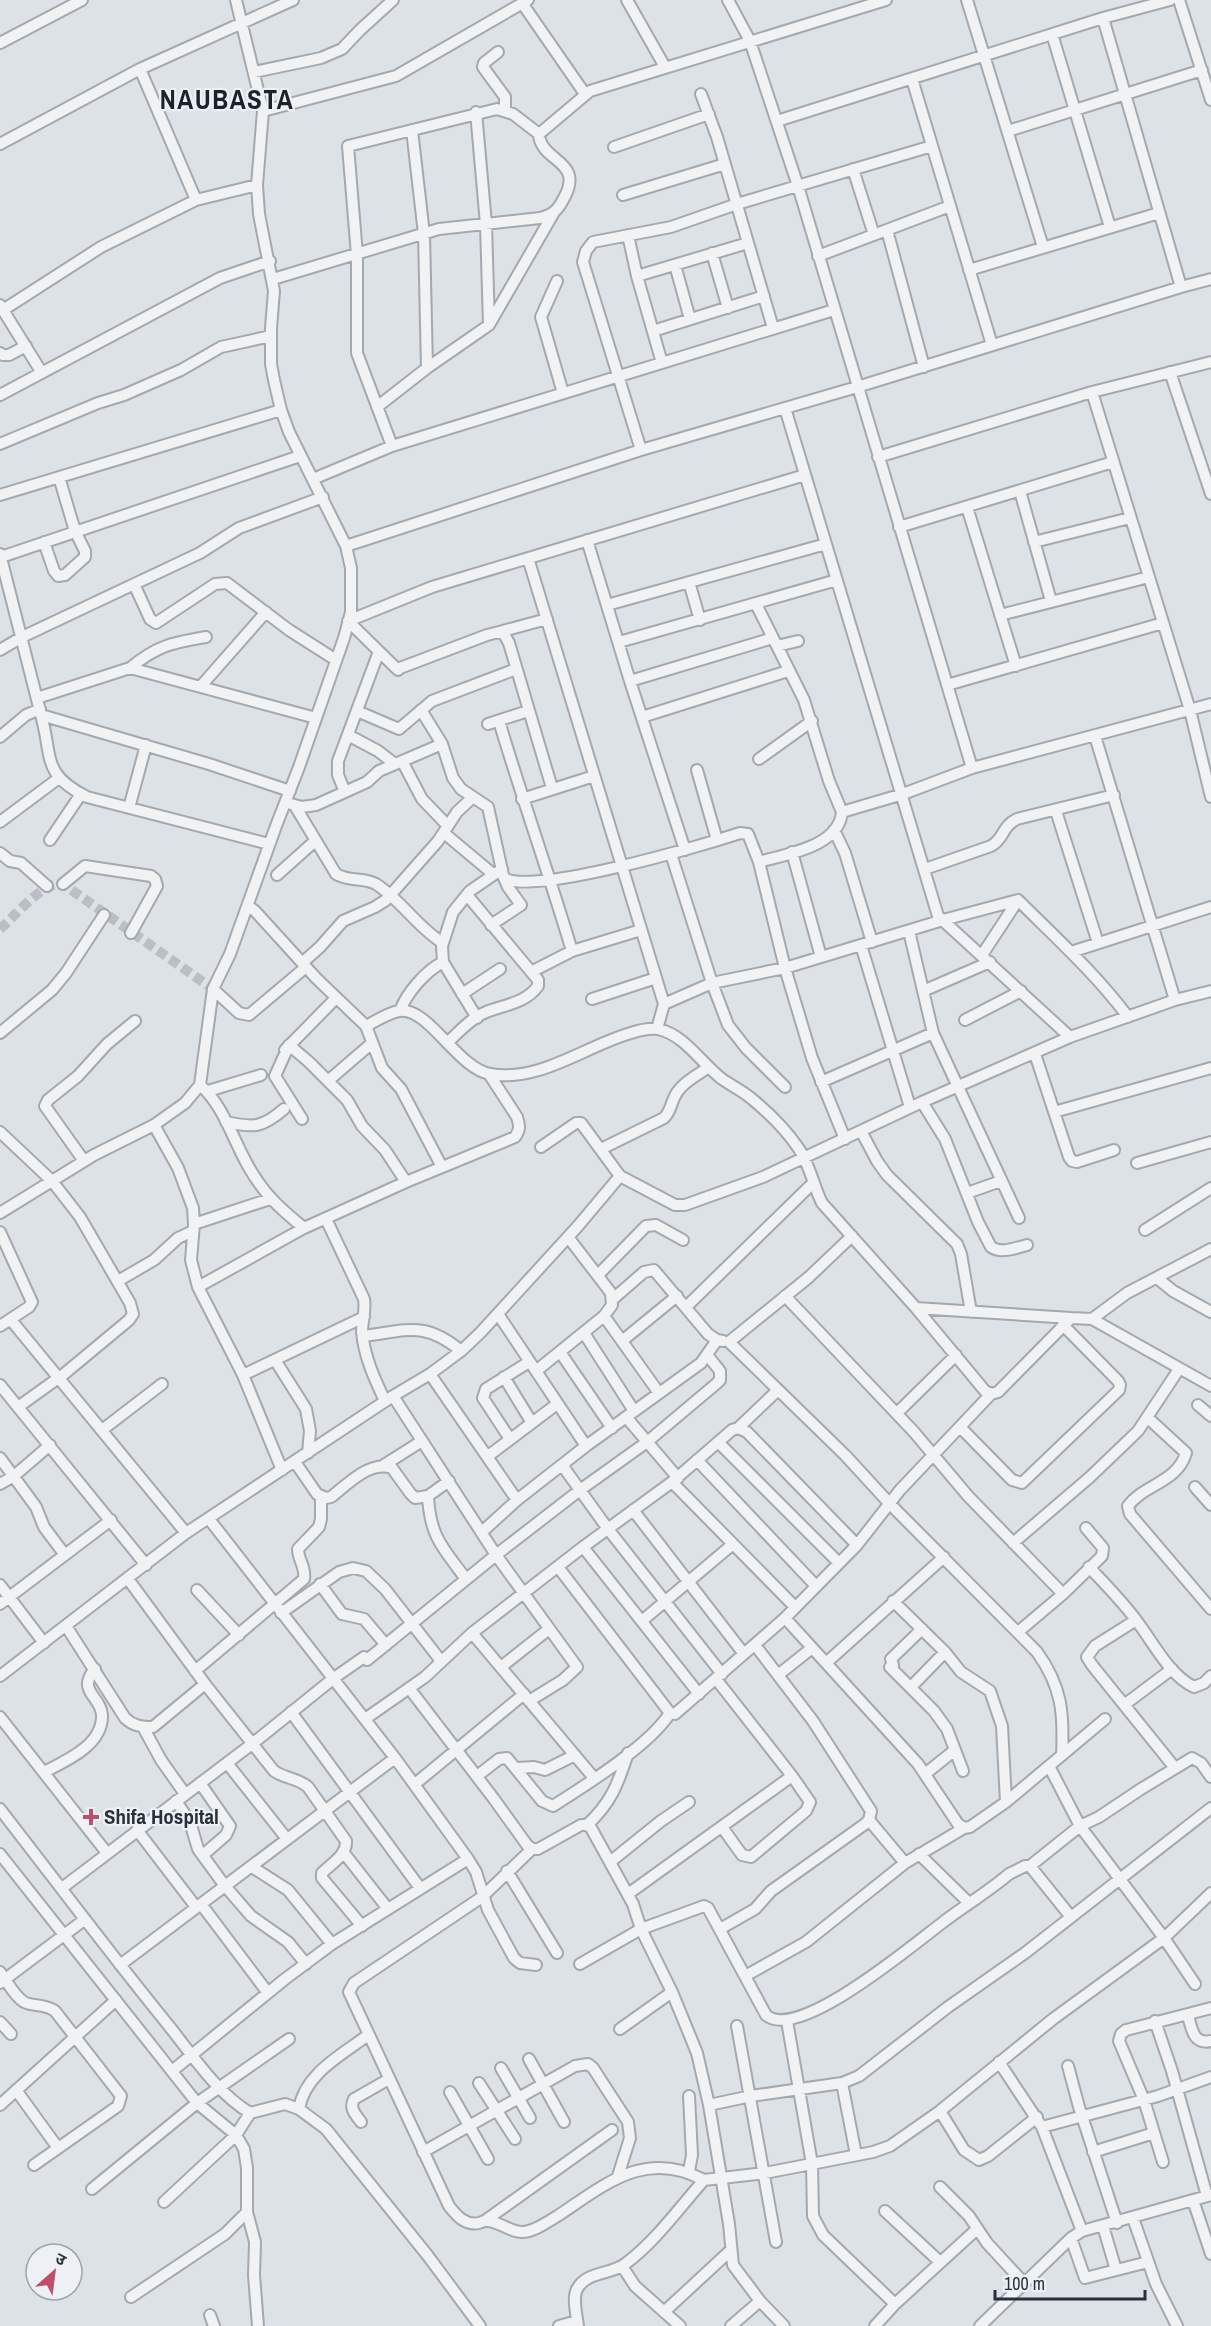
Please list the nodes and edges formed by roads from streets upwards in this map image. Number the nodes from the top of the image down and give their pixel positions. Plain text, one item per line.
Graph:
1 (82, 0) edge
2 (236, 0) edge
3 (293, 0) edge
4 (393, 0) edge
5 (627, 0) edge
6 (728, 0) edge
7 (886, 0) edge
8 (967, 0) edge
9 (1170, 0) edge
10 (1179, 0) edge
11 (525, 2) edge
12 (1103, 18) junction
13 (243, 22) junction
14 (1052, 34) junction
15 (750, 41) junction
16 (0, 43) edge
17 (498, 52) dead end
18 (986, 56) junction
19 (665, 67) junction
20 (140, 69) junction
21 (1202, 70) junction
22 (254, 72) junction
23 (912, 79) junction
24 (1125, 93) junction
25 (585, 94) junction
26 (701, 94) dead end
27 (1211, 100) edge
28 (1074, 109) junction
29 (505, 110) junction
30 (263, 111) junction
31 (476, 112) junction
32 (708, 114) junction
33 (777, 121) junction
34 (412, 130) junction
35 (1008, 131) junction
36 (538, 134) junction
37 (0, 144) edge
38 (932, 146) junction
39 (614, 147) dead end
40 (725, 164) junction
41 (853, 169) junction
42 (257, 185) junction
43 (798, 186) junction
44 (623, 195) dead end
45 (196, 200) junction
46 (737, 204) junction
47 (950, 206) junction
48 (1159, 213) junction
49 (553, 214) junction
50 (486, 224) junction
51 (1110, 227) junction
52 (886, 230) junction
53 (424, 234) junction
54 (628, 235) junction
55 (874, 235) junction
56 (748, 243) junction
57 (1043, 247) junction
58 (712, 254) junction
59 (357, 255) junction
60 (818, 256) junction
61 (270, 261) junction
62 (675, 265) junction
63 (969, 270) junction
64 (637, 276) junction
65 (273, 279) junction
66 (1211, 279) edge
67 (556, 281) dead end
68 (1180, 287) junction
69 (764, 296) junction
70 (1, 308) edge
71 (728, 308) junction
72 (834, 310) junction
73 (690, 319) junction
74 (489, 325) junction
75 (773, 328) junction
76 (652, 331) junction
77 (271, 336) junction
78 (992, 345) junction
79 (26, 346) junction
80 (0, 353) edge
81 (1211, 362) edge
82 (662, 363) junction
83 (924, 367) junction
84 (427, 368) junction
85 (1170, 372) junction
86 (42, 373) junction
87 (619, 376) junction
88 (857, 387) junction
89 (1092, 392) junction
90 (563, 393) junction
91 (0, 395) edge
92 (377, 407) junction
93 (785, 408) junction
94 (281, 410) junction
95 (0, 444) edge
96 (392, 446) junction
97 (641, 450) junction
98 (300, 456) junction
99 (878, 457) junction
100 (1113, 462) junction
101 (805, 475) junction
102 (59, 477) junction
103 (313, 479) junction
104 (1020, 490) junction
105 (1211, 494) edge
106 (0, 495) edge
107 (323, 497) junction
108 (967, 507) junction
109 (1130, 518) junction
110 (900, 527) junction
111 (75, 531) junction
112 (587, 540) junction
113 (44, 542) junction
114 (1035, 542) junction
115 (826, 544) junction
116 (346, 546) junction
117 (0, 556) edge
118 (528, 558) junction
119 (1149, 577) junction
120 (837, 580) junction
121 (689, 582) junction
122 (134, 584) junction
123 (1051, 601) junction
124 (756, 604) junction
125 (607, 605) junction
126 (266, 612) junction
127 (1000, 615) junction
128 (546, 618) junction
129 (700, 620) junction
130 (348, 621) junction
131 (1163, 623) junction
132 (499, 632) junction
133 (22, 637) junction
134 (206, 637) dead end
135 (798, 641) dead end
136 (619, 642) junction
137 (775, 642) junction
138 (0, 650) edge
139 (378, 654) dead end
140 (336, 660) junction
141 (1016, 666) junction
142 (130, 668) junction
143 (516, 669) junction
144 (788, 671) junction
145 (630, 681) junction
146 (947, 685) junction
147 (201, 686) junction
148 (1211, 704) edge
149 (39, 707) junction
150 (421, 710) junction
151 (1190, 710) junction
152 (357, 711) junction
153 (528, 711) junction
154 (642, 717) junction
155 (316, 718) junction
156 (499, 721) junction
157 (812, 721) junction
158 (488, 724) dead end
159 (348, 735) junction
160 (1095, 736) junction
161 (0, 737) edge
162 (442, 744) junction
163 (146, 745) junction
164 (759, 759) dead end
165 (398, 763) junction
166 (972, 768) junction
167 (697, 770) dead end
168 (594, 776) junction
169 (59, 778) junction
170 (552, 788) junction
171 (290, 791) junction
172 (345, 792) junction
173 (81, 794) junction
174 (903, 794) junction
175 (1114, 795) junction
176 (473, 797) junction
177 (1211, 797) edge
178 (522, 799) junction
179 (290, 804) junction
180 (129, 808) junction
181 (1056, 811) junction
182 (842, 812) junction
183 (0, 822) edge
184 (446, 829) junction
185 (834, 830) junction
186 (50, 840) dead end
187 (717, 840) junction
188 (315, 841) junction
189 (270, 844) junction
190 (685, 850) junction
191 (792, 852) junction
192 (0, 853) edge
193 (671, 854) junction
194 (759, 862) junction
195 (622, 867) junction
196 (925, 869) junction
197 (277, 874) dead end
198 (500, 874) junction
199 (550, 879) junction
200 (63, 884) dead end
201 (47, 886) dead end
202 (467, 895) junction
203 (390, 896) junction
204 (1018, 900) junction
205 (248, 906) junction
206 (1211, 907) edge
207 (104, 915) dead end
208 (943, 920) junction
209 (491, 925) junction
210 (1153, 926) junction
211 (641, 930) junction
212 (909, 931) junction
213 (131, 933) dead end
214 (443, 943) junction
215 (1098, 943) junction
216 (867, 944) junction
217 (572, 951) junction
218 (1071, 952) junction
219 (820, 957) junction
220 (986, 959) junction
221 (443, 962) junction
222 (304, 965) junction
223 (785, 968) junction
224 (500, 969) dead end
225 (531, 972) junction
226 (656, 978) junction
227 (712, 983) junction
228 (213, 989) junction
229 (922, 991) junction
230 (1020, 991) junction
231 (1211, 991) edge
232 (462, 994) junction
233 (336, 998) junction
234 (592, 999) dead end
235 (1175, 1000) junction
236 (664, 1004) junction
237 (400, 1011) junction
238 (1128, 1017) junction
239 (477, 1018) junction
240 (965, 1020) dead end
241 (135, 1021) dead end
242 (366, 1026) junction
243 (657, 1029) junction
244 (0, 1033) edge
245 (933, 1034) junction
246 (1070, 1037) junction
247 (372, 1043) junction
248 (447, 1043) junction
249 (289, 1045) junction
250 (894, 1052) junction
251 (1035, 1054) junction
252 (275, 1062) dead end
253 (709, 1067) junction
254 (1211, 1068) edge
255 (489, 1074) junction
256 (261, 1076) dead end
257 (329, 1080) junction
258 (821, 1082) junction
259 (785, 1087) dead end
260 (956, 1087) junction
261 (204, 1088) junction
262 (922, 1102) junction
263 (910, 1107) junction
264 (284, 1109) dead end
265 (1054, 1112) junction
266 (302, 1119) dead end
267 (226, 1122) junction
268 (154, 1125) junction
269 (861, 1131) junction
270 (0, 1132) edge
271 (845, 1139) junction
272 (1211, 1142) edge
273 (541, 1147) dead end
274 (601, 1149) junction
275 (1114, 1150) dead end
276 (805, 1158) junction
277 (84, 1161) junction
278 (1137, 1163) dead end
279 (442, 1167) junction
280 (620, 1176) junction
281 (1001, 1180) junction
282 (52, 1181) junction
283 (406, 1182) junction
284 (813, 1183) junction
285 (1211, 1188) edge
286 (967, 1193) junction
287 (270, 1199) junction
288 (0, 1213) edge
289 (1019, 1218) dead end
290 (326, 1219) junction
291 (194, 1228) junction
292 (304, 1228) junction
293 (1145, 1230) dead end
294 (0, 1232) edge
295 (852, 1236) junction
296 (568, 1237) junction
297 (683, 1240) dead end
298 (1027, 1245) dead end
299 (1211, 1249) edge
300 (598, 1275) junction
301 (1157, 1278) junction
302 (118, 1281) junction
303 (198, 1287) junction
304 (677, 1296) junction
305 (785, 1296) junction
306 (613, 1299) junction
307 (686, 1307) junction
308 (916, 1308) junction
309 (971, 1312) junction
310 (1211, 1312) edge
311 (498, 1314) junction
312 (604, 1316) junction
313 (364, 1317) junction
314 (1092, 1319) junction
315 (11, 1320) junction
316 (1067, 1322) junction
317 (0, 1325) edge
318 (584, 1333) junction
319 (363, 1336) junction
320 (717, 1340) junction
321 (622, 1341) junction
322 (729, 1342) junction
323 (461, 1351) junction
324 (560, 1352) junction
325 (956, 1355) junction
326 (708, 1356) junction
327 (276, 1360) junction
328 (532, 1367) junction
329 (1179, 1369) junction
330 (430, 1374) junction
331 (243, 1375) junction
332 (58, 1377) junction
333 (504, 1377) junction
334 (162, 1384) dead end
335 (0, 1385) edge
336 (1211, 1386) edge
337 (778, 1390) junction
338 (659, 1393) junction
339 (991, 1394) junction
340 (389, 1399) junction
341 (557, 1404) junction
342 (1198, 1405) dead end
343 (18, 1407) junction
344 (897, 1413) junction
345 (630, 1414) junction
346 (1211, 1416) edge
347 (1148, 1418) junction
348 (532, 1423) junction
349 (960, 1427) junction
350 (612, 1428) junction
351 (738, 1428) junction
352 (102, 1430) junction
353 (510, 1439) junction
354 (422, 1441) junction
355 (647, 1442) junction
356 (718, 1442) junction
357 (50, 1445) junction
358 (586, 1446) junction
359 (308, 1453) junction
360 (488, 1456) junction
361 (935, 1456) junction
362 (0, 1458) edge
363 (697, 1460) junction
364 (295, 1462) junction
365 (384, 1465) junction
366 (562, 1465) junction
367 (282, 1470) junction
368 (14, 1476) junction
369 (675, 1480) junction
370 (449, 1481) junction
371 (0, 1484) edge
372 (1195, 1486) dead end
373 (580, 1490) junction
374 (428, 1496) junction
375 (321, 1497) junction
376 (517, 1500) junction
377 (890, 1504) junction
378 (1211, 1505) edge
379 (633, 1510) junction
380 (209, 1519) junction
381 (111, 1520) junction
382 (1086, 1528) dead end
383 (608, 1529) junction
384 (483, 1531) junction
385 (186, 1533) junction
386 (1013, 1543) junction
387 (733, 1544) junction
388 (857, 1545) junction
389 (584, 1547) junction
390 (65, 1555) junction
391 (496, 1555) junction
392 (944, 1557) junction
393 (839, 1563) junction
394 (146, 1565) junction
395 (1089, 1567) junction
396 (558, 1568) junction
397 (128, 1579) junction
398 (466, 1579) junction
399 (688, 1582) junction
400 (320, 1584) junction
401 (0, 1586) edge
402 (816, 1586) junction
403 (197, 1590) dead end
404 (523, 1593) junction
405 (1063, 1594) junction
406 (10, 1597) junction
407 (893, 1601) junction
408 (665, 1602) junction
409 (0, 1605) edge
410 (795, 1607) junction
411 (279, 1608) junction
412 (1211, 1610) edge
413 (784, 1618) junction
414 (644, 1620) junction
415 (1136, 1620) junction
416 (411, 1624) junction
417 (66, 1626) junction
418 (549, 1629) junction
419 (922, 1629) junction
420 (1018, 1632) junction
421 (472, 1633) junction
422 (239, 1635) junction
423 (44, 1644) junction
424 (386, 1645) junction
425 (755, 1645) junction
426 (812, 1648) junction
427 (945, 1652) junction
428 (744, 1654) junction
429 (441, 1661) junction
430 (826, 1663) junction
431 (501, 1667) junction
432 (95, 1669) junction
433 (1172, 1669) junction
434 (195, 1671) junction
435 (778, 1675) junction
436 (0, 1676) edge
437 (719, 1676) junction
438 (1211, 1676) edge
439 (334, 1678) junction
440 (205, 1684) junction
441 (911, 1687) junction
442 (410, 1688) junction
443 (699, 1694) junction
444 (526, 1698) junction
445 (1124, 1705) junction
446 (291, 1712) junction
447 (670, 1713) junction
448 (0, 1717) edge
449 (365, 1719) junction
450 (1105, 1719) dead end
451 (143, 1727) junction
452 (252, 1744) junction
453 (457, 1750) junction
454 (955, 1750) junction
455 (628, 1753) junction
456 (575, 1755) junction
457 (1062, 1755) junction
458 (1211, 1755) edge
459 (395, 1758) junction
460 (227, 1763) junction
461 (1201, 1763) junction
462 (1049, 1766) junction
463 (517, 1768) junction
464 (1175, 1768) junction
465 (963, 1771) dead end
466 (44, 1772) junction
467 (925, 1774) junction
468 (477, 1776) junction
469 (792, 1776) junction
470 (1211, 1777) edge
471 (594, 1778) junction
472 (200, 1783) junction
473 (415, 1784) junction
474 (350, 1791) junction
475 (185, 1794) junction
476 (176, 1801) junction
477 (689, 1802) dead end
478 (1006, 1802) junction
479 (1211, 1808) edge
480 (0, 1809) edge
481 (324, 1811) junction
482 (869, 1820) junction
483 (586, 1825) junction
484 (1080, 1826) junction
485 (722, 1827) junction
486 (964, 1828) junction
487 (137, 1830) junction
488 (287, 1839) junction
489 (532, 1849) junction
490 (107, 1853) junction
491 (344, 1853) junction
492 (0, 1854) edge
493 (919, 1854) junction
494 (203, 1856) junction
495 (468, 1859) junction
496 (610, 1862) junction
497 (905, 1863) junction
498 (4, 1866) edge
499 (1030, 1866) junction
500 (252, 1867) junction
501 (507, 1870) junction
502 (1121, 1879) junction
503 (225, 1886) junction
504 (62, 1888) junction
505 (420, 1888) junction
506 (1211, 1893) edge
507 (628, 1894) junction
508 (483, 1897) junction
509 (969, 1904) junction
510 (198, 1906) junction
511 (388, 1909) junction
512 (1071, 1917) junction
513 (84, 1920) junction
514 (362, 1926) junction
515 (641, 1929) junction
516 (720, 1929) junction
517 (64, 1934) junction
518 (1164, 1938) junction
519 (332, 1944) junction
520 (557, 1953) dead end
521 (306, 1964) junction
522 (580, 1964) dead end
523 (120, 1965) junction
524 (536, 1965) dead end
525 (745, 1976) junction
526 (2, 1978) edge
527 (1195, 1984) dead end
528 (672, 1992) junction
529 (268, 1993) junction
530 (116, 2000) junction
531 (1211, 2008) edge
532 (1188, 2016) junction
533 (787, 2021) junction
534 (1155, 2021) junction
535 (0, 2022) edge
536 (737, 2026) dead end
537 (620, 2029) dead end
538 (11, 2034) dead end
539 (368, 2035) junction
540 (73, 2037) junction
541 (289, 2039) dead end
542 (1211, 2041) edge
543 (193, 2055) junction
544 (529, 2059) dead end
545 (999, 2062) junction
546 (1068, 2066) dead end
547 (501, 2068) dead end
548 (172, 2072) junction
549 (1211, 2077) edge
550 (389, 2079) junction
551 (479, 2083) dead end
552 (842, 2083) junction
553 (544, 2085) junction
554 (220, 2087) junction
555 (800, 2089) junction
556 (16, 2090) junction
557 (1177, 2090) junction
558 (450, 2092) dead end
559 (689, 2096) dead end
560 (751, 2096) junction
561 (519, 2099) junction
562 (1144, 2100) junction
563 (197, 2103) junction
564 (0, 2104) edge
565 (709, 2105) junction
566 (299, 2109) junction
567 (940, 2111) junction
568 (496, 2112) junction
569 (250, 2113) junction
570 (1083, 2117) junction
571 (530, 2118) dead end
572 (361, 2122) dead end
573 (564, 2122) dead end
574 (1040, 2122) junction
575 (469, 2127) junction
576 (612, 2130) dead end
577 (1154, 2133) junction
578 (236, 2135) junction
579 (515, 2139) dead end
580 (58, 2148) junction
581 (423, 2152) junction
582 (1093, 2152) junction
583 (856, 2155) junction
584 (488, 2159) dead end
585 (1163, 2162) dead end
586 (812, 2164) junction
587 (34, 2165) dead end
588 (688, 2171) junction
589 (765, 2173) junction
590 (618, 2176) junction
591 (721, 2179) junction
592 (704, 2180) junction
593 (940, 2187) dead end
594 (92, 2189) dead end
595 (1209, 2196) edge
596 (1193, 2200) junction
597 (165, 2202) dead end
598 (885, 2211) dead end
599 (247, 2212) junction
600 (1133, 2218) junction
601 (486, 2220) junction
602 (1117, 2223) junction
603 (1103, 2226) junction
604 (977, 2229) junction
605 (1082, 2231) junction
606 (1071, 2238) junction
607 (776, 2242) dead end
608 (731, 2250) junction
609 (1211, 2254) edge
610 (939, 2262) junction
611 (1148, 2262) junction
612 (622, 2266) junction
613 (1116, 2270) junction
614 (1024, 2283) junction
615 (131, 2297) dead end
616 (760, 2301) junction
617 (895, 2304) junction
618 (664, 2312) junction
619 (210, 2315) dead end
620 (577, 2323) edge
621 (1174, 2325) edge
622 (214, 2326) edge
623 (258, 2326) edge
624 (480, 2326) edge
625 (559, 2326) edge
626 (680, 2326) edge
627 (731, 2326) edge
628 (784, 2326) edge
629 (875, 2326) edge
630 (980, 2326) edge

1 - 16 street
2 - 13 street
3 - 13 street
4 - 22 street
5 - 19 street
6 - 15 street
7 - 15 street
8 - 18 street
9 - 12 street
10 - 21 street
11 - 25 street
11 - 30 street
12 - 14 street
12 - 24 street
13 - 20 street
13 - 22 street
14 - 18 street
14 - 28 street
15 - 19 street
15 - 33 street
17 - 29 street
18 - 23 street
18 - 35 street
19 - 25 street
20 - 37 street
20 - 45 street
21 - 24 street
21 - 27 street
22 - 30 street
23 - 33 street
23 - 38 street
24 - 28 street
24 - 48 street
25 - 36 street
26 - 32 street
28 - 35 street
28 - 51 street
29 - 31 street
29 - 36 street
30 - 42 street
31 - 34 street
31 - 50 street
32 - 39 street
32 - 40 street
33 - 43 street
34 - 53 street
34 - 59 street
35 - 57 street
36 - 49 street
38 - 41 street
38 - 47 street
40 - 44 street
40 - 46 street
41 - 43 street
41 - 55 street
42 - 45 street
42 - 61 street
43 - 46 street
43 - 60 street
45 - 70 street
46 - 54 street
46 - 56 street
47 - 52 street
47 - 63 street
48 - 51 street
48 - 68 street
49 - 50 street
49 - 74 street
50 - 53 street
50 - 74 street
51 - 57 street
52 - 55 street
52 - 83 street
53 - 59 street
53 - 84 street
54 - 64 street
54 - 87 street
55 - 60 street
56 - 58 street
56 - 69 street
57 - 63 street
58 - 62 street
58 - 71 street
59 - 65 street
59 - 92 street
60 - 72 street
61 - 65 street
61 - 86 street
62 - 64 street
62 - 73 street
63 - 78 street
64 - 76 street
65 - 77 street
66 - 68 street
67 - 90 street
68 - 78 street
69 - 71 street
69 - 75 street
70 - 79 street
71 - 73 street
72 - 75 street
72 - 88 street
73 - 76 street
74 - 84 street
75 - 82 street
76 - 82 street
77 - 94 street
77 - 95 street
78 - 83 street
79 - 80 street
79 - 86 street
81 - 85 street
82 - 87 street
83 - 88 street
84 - 92 street
85 - 89 street
85 - 105 street
86 - 91 street
87 - 90 street
87 - 97 street
88 - 93 street
88 - 99 street
89 - 99 street
89 - 100 street
90 - 96 street
92 - 96 street
93 - 97 street
93 - 101 street
94 - 98 street
94 - 102 street
96 - 103 street
97 - 116 street
98 - 103 street
98 - 111 street
99 - 110 street
100 - 104 street
100 - 109 street
101 - 112 street
101 - 115 street
102 - 106 street
102 - 111 street
103 - 107 street
104 - 108 street
104 - 114 street
107 - 116 street
107 - 122 street
108 - 110 street
108 - 127 street
109 - 114 street
109 - 119 street
110 - 146 street
111 - 113 street
111 - 113 street
112 - 118 street
112 - 125 street
113 - 117 street
114 - 123 street
115 - 120 street
115 - 121 street
116 - 130 street
117 - 133 street
118 - 128 street
118 - 130 street
119 - 123 street
119 - 131 street
120 - 124 street
120 - 174 street
121 - 125 street
121 - 129 street
122 - 126 street
122 - 133 street
123 - 127 street
124 - 129 street
124 - 137 street
125 - 136 street
126 - 140 street
126 - 147 street
127 - 141 street
128 - 132 street
128 - 168 street
129 - 136 street
130 - 132 street
130 - 140 street
131 - 141 street
131 - 151 street
132 - 143 street
133 - 138 street
133 - 149 street
134 - 142 street
135 - 137 street
136 - 145 street
137 - 144 street
137 - 145 street
139 - 152 street
140 - 155 street
141 - 146 street
142 - 147 street
142 - 149 street
143 - 150 street
143 - 153 street
144 - 154 street
144 - 157 street
145 - 154 street
146 - 166 street
147 - 155 street
148 - 151 street
149 - 161 street
149 - 163 street
149 - 169 street
150 - 152 street
150 - 162 street
151 - 160 street
151 - 177 street
152 - 159 street
153 - 156 street
153 - 170 street
154 - 190 street
155 - 171 street
156 - 158 street
156 - 178 street
157 - 164 street
157 - 182 street
159 - 165 street
159 - 172 street
160 - 166 street
160 - 175 street
162 - 165 street
162 - 176 street
163 - 171 street
163 - 180 street
165 - 172 street
165 - 184 street
166 - 174 street
167 - 187 street
168 - 170 street
168 - 195 street
169 - 173 street
169 - 183 street
170 - 178 street
171 - 179 street
172 - 179 street
173 - 180 street
173 - 186 street
174 - 182 street
174 - 196 street
175 - 181 street
175 - 210 street
176 - 184 street
176 - 198 street
178 - 199 street
179 - 188 street
179 - 189 street
180 - 189 street
181 - 196 street
181 - 215 street
182 - 185 street
184 - 198 street
184 - 203 street
185 - 191 street
185 - 216 street
187 - 190 street
187 - 194 street
188 - 197 street
188 - 203 street
189 - 205 street
190 - 193 street
191 - 194 street
191 - 219 street
192 - 201 street
193 - 195 street
193 - 227 street
194 - 223 street
195 - 199 street
195 - 211 street
196 - 208 street
198 - 199 street
198 - 202 street
198 - 209 street
199 - 217 street
200 - 213 street
202 - 209 street
202 - 214 street
203 - 214 street
203 - 222 street
204 - 208 street
204 - 218 street
204 - 220 street
205 - 222 street
205 - 228 street
206 - 210 street
207 - 244 street
208 - 212 street
208 - 220 street
209 - 225 street
210 - 215 street
210 - 235 street
211 - 217 street
211 - 226 street
212 - 216 street
212 - 229 street
214 - 221 street
215 - 218 street
216 - 219 street
216 - 250 street
217 - 225 street
218 - 238 street
219 - 223 street
220 - 229 street
220 - 230 street
221 - 232 street
221 - 237 street
222 - 228 street
222 - 233 street
223 - 227 street
223 - 258 street
224 - 232 street
225 - 239 street
226 - 234 street
226 - 236 street
227 - 236 street
227 - 259 street
228 - 261 street
229 - 245 street
230 - 240 street
230 - 246 street
231 - 235 street
232 - 239 street
233 - 242 street
233 - 249 street
235 - 238 street
236 - 243 street
237 - 242 street
237 - 248 street
238 - 246 street
239 - 248 street
241 - 277 street
242 - 247 street
243 - 253 street
243 - 255 street
245 - 250 street
245 - 260 street
246 - 251 street
247 - 257 street
247 - 279 street
248 - 255 street
249 - 252 street
249 - 257 street
249 - 266 street
250 - 258 street
250 - 263 street
251 - 260 street
251 - 265 street
253 - 274 street
253 - 276 street
254 - 265 street
255 - 279 street
256 - 261 street
257 - 283 street
258 - 271 street
260 - 262 street
260 - 281 street
261 - 267 street
261 - 268 street
262 - 263 street
262 - 286 street
263 - 269 street
264 - 267 street
265 - 275 street
267 - 287 street
268 - 277 street
268 - 291 street
269 - 271 street
269 - 309 street
270 - 282 street
271 - 276 street
272 - 278 street
273 - 274 street
274 - 280 street
276 - 280 street
276 - 284 street
277 - 282 street
279 - 283 street
280 - 296 street
281 - 286 street
281 - 289 street
282 - 288 street
282 - 302 street
283 - 290 street
284 - 295 street
284 - 307 street
285 - 293 street
286 - 298 street
287 - 291 street
287 - 292 street
290 - 292 street
290 - 313 street
291 - 302 street
291 - 303 street
292 - 303 street
294 - 315 street
295 - 305 street
295 - 308 street
296 - 300 street
296 - 311 street
297 - 300 street
299 - 301 street
300 - 306 street
301 - 310 street
301 - 314 street
302 - 332 street
303 - 331 street
304 - 306 street
304 - 307 street
304 - 321 street
305 - 322 street
305 - 344 street
306 - 312 street
307 - 320 street
308 - 309 street
308 - 325 street
309 - 316 street
311 - 323 street
311 - 328 street
312 - 318 street
312 - 321 street
313 - 319 street
313 - 327 street
314 - 316 street
314 - 329 street
315 - 317 street
315 - 332 street
316 - 339 street
316 - 349 street
318 - 324 street
318 - 345 street
319 - 323 street
319 - 340 street
320 - 322 street
320 - 326 street
321 - 338 street
322 - 337 street
323 - 330 street
324 - 328 street
324 - 350 street
325 - 339 street
325 - 344 street
326 - 338 street
326 - 355 street
327 - 331 street
327 - 359 street
328 - 333 street
328 - 341 street
329 - 336 street
329 - 347 street
330 - 340 street
330 - 360 street
331 - 367 street
332 - 343 street
332 - 352 street
333 - 348 street
333 - 353 street
334 - 352 street
335 - 343 street
337 - 351 street
337 - 377 street
338 - 345 street
339 - 349 street
340 - 354 street
340 - 359 street
341 - 348 street
341 - 358 street
342 - 346 street
343 - 357 street
344 - 361 street
345 - 350 street
345 - 355 street
347 - 386 street
347 - 412 street
348 - 353 street
349 - 361 street
350 - 358 street
351 - 356 street
351 - 388 street
352 - 385 street
353 - 360 street
354 - 365 street
354 - 370 street
355 - 369 street
355 - 373 street
356 - 363 street
356 - 393 street
357 - 368 street
357 - 381 street
358 - 366 street
359 - 364 street
360 - 376 street
361 - 377 street
361 - 386 street
362 - 368 street
363 - 369 street
363 - 402 street
364 - 367 street
364 - 375 street
365 - 374 street
365 - 375 street
366 - 373 street
366 - 376 street
367 - 380 street
368 - 371 street
368 - 390 street
369 - 379 street
369 - 387 street
370 - 374 street
370 - 384 street
372 - 378 street
373 - 383 street
373 - 391 street
374 - 398 street
375 - 411 street
376 - 384 street
377 - 388 street
377 - 392 street
379 - 383 street
379 - 399 street
380 - 385 street
380 - 411 street
381 - 390 street
381 - 394 street
382 - 395 street
383 - 389 street
383 - 408 street
384 - 391 street
385 - 394 street
386 - 405 street
387 - 399 street
387 - 410 street
388 - 393 street
389 - 396 street
389 - 414 street
390 - 406 street
391 - 398 street
391 - 404 street
392 - 407 street
392 - 420 street
393 - 402 street
394 - 397 street
395 - 405 street
395 - 415 street
396 - 404 street
396 - 447 street
397 - 417 street
397 - 434 street
398 - 416 street
399 - 408 street
399 - 428 street
400 - 411 street
400 - 416 street
400 - 424 street
401 - 406 street
402 - 410 street
403 - 422 street
404 - 418 street
404 - 421 street
405 - 420 street
406 - 409 street
406 - 423 street
407 - 419 street
407 - 430 street
408 - 414 street
408 - 437 street
410 - 413 street
411 - 422 street
411 - 439 street
413 - 425 street
413 - 426 street
414 - 443 street
415 - 433 street
415 - 445 street
416 - 424 street
416 - 429 street
417 - 423 street
417 - 432 street
418 - 431 street
418 - 444 street
419 - 427 street
419 - 441 street
420 - 457 street
421 - 429 street
421 - 431 street
422 - 434 street
423 - 436 street
424 - 439 street
425 - 428 street
425 - 435 street
426 - 430 street
426 - 435 street
427 - 441 street
427 - 478 street
428 - 437 street
429 - 442 street
430 - 467 street
431 - 444 street
432 - 451 street
432 - 466 street
433 - 438 street
433 - 445 street
434 - 440 street
435 - 482 street
437 - 443 street
437 - 469 street
439 - 446 street
439 - 449 street
440 - 451 street
440 - 452 street
441 - 454 street
442 - 449 street
442 - 453 street
443 - 447 street
444 - 453 street
444 - 456 street
445 - 464 street
446 - 452 street
446 - 474 street
447 - 455 street
448 - 466 street
449 - 459 street
450 - 457 street
451 - 475 street
452 - 460 street
452 - 481 street
453 - 468 street
453 - 473 street
454 - 465 street
454 - 467 street
455 - 471 street
455 - 483 street
456 - 463 street
456 - 471 street
457 - 462 street
458 - 461 street
459 - 473 street
459 - 474 street
460 - 472 street
460 - 488 street
461 - 464 street
461 - 470 street
462 - 478 street
462 - 484 street
463 - 468 street
463 - 471 street
464 - 484 street
466 - 490 street
467 - 486 street
468 - 489 street
469 - 485 street
469 - 485 street
472 - 475 street
472 - 494 street
473 - 495 street
474 - 481 street
474 - 505 street
475 - 476 street
476 - 487 street
476 - 494 street
477 - 496 street
478 - 486 street
479 - 502 street
480 - 504 street
481 - 488 street
481 - 491 street
482 - 497 street
482 - 516 street
483 - 489 street
483 - 496 street
484 - 499 street
484 - 502 street
485 - 507 street
486 - 493 street
487 - 490 street
487 - 510 street
488 - 500 street
489 - 501 street
490 - 504 street
491 - 511 street
491 - 514 street
492 - 498 street
493 - 497 street
493 - 509 street
494 - 503 street
495 - 505 street
495 - 508 street
496 - 507 street
497 - 525 street
498 - 517 street
499 - 509 street
499 - 512 street
500 - 503 street
500 - 519 street
501 - 508 street
501 - 520 street
502 - 512 street
502 - 518 street
503 - 510 street
503 - 521 street
504 - 513 street
505 - 511 street
506 - 518 street
507 - 515 street
508 - 524 street
508 - 539 street
509 - 533 street
510 - 523 street
510 - 529 street
511 - 514 street
512 - 552 street
513 - 517 street
513 - 523 street
514 - 519 street
515 - 516 street
515 - 522 street
515 - 528 street
516 - 525 street
517 - 526 street
517 - 530 street
518 - 527 street
518 - 545 street
519 - 521 street
521 - 529 street
523 - 543 street
525 - 533 street
526 - 540 street
528 - 537 street
528 - 565 street
529 - 543 street
530 - 540 street
530 - 548 street
531 - 532 street
532 - 534 street
532 - 542 street
533 - 555 street
534 - 557 street
534 - 562 street
535 - 538 street
536 - 560 street
539 - 550 street
539 - 566 street
540 - 556 street
540 - 580 street
541 - 554 street
543 - 548 street
543 - 554 street
544 - 553 street
545 - 567 street
545 - 574 street
546 - 570 street
547 - 561 street
548 - 563 street
549 - 557 street
550 - 572 street
550 - 581 street
551 - 568 street
552 - 555 street
552 - 583 street
553 - 561 street
553 - 573 street
553 - 590 street
554 - 563 street
554 - 569 street
555 - 560 street
555 - 586 street
556 - 564 street
556 - 580 street
557 - 562 street
557 - 595 street
558 - 575 street
559 - 588 street
560 - 565 street
560 - 589 street
561 - 568 street
561 - 571 street
562 - 570 street
562 - 577 street
563 - 578 street
563 - 594 street
565 - 591 street
566 - 569 street
566 - 624 street
567 - 574 street
567 - 583 street
568 - 575 street
568 - 579 street
569 - 578 street
570 - 574 street
570 - 582 street
574 - 605 street
575 - 581 street
575 - 584 street
576 - 601 street
577 - 582 street
577 - 585 street
578 - 597 street
578 - 599 street
580 - 587 street
581 - 601 street
582 - 602 street
583 - 586 street
586 - 589 street
586 - 617 street
588 - 590 street
588 - 592 street
589 - 591 street
589 - 607 street
590 - 601 street
591 - 592 street
591 - 608 street
592 - 612 street
593 - 604 street
595 - 596 street
596 - 600 street
596 - 609 street
598 - 610 street
599 - 615 street
599 - 623 street
600 - 602 street
600 - 611 street
602 - 603 street
603 - 605 street
603 - 613 street
604 - 610 street
604 - 614 street
605 - 606 street
606 - 613 street
606 - 614 street
608 - 616 street
608 - 618 street
610 - 617 street
611 - 613 street
611 - 621 street
612 - 618 street
612 - 620 street
614 - 630 street
616 - 627 street
616 - 628 street
617 - 629 street
618 - 626 street
619 - 622 street
620 - 625 street

